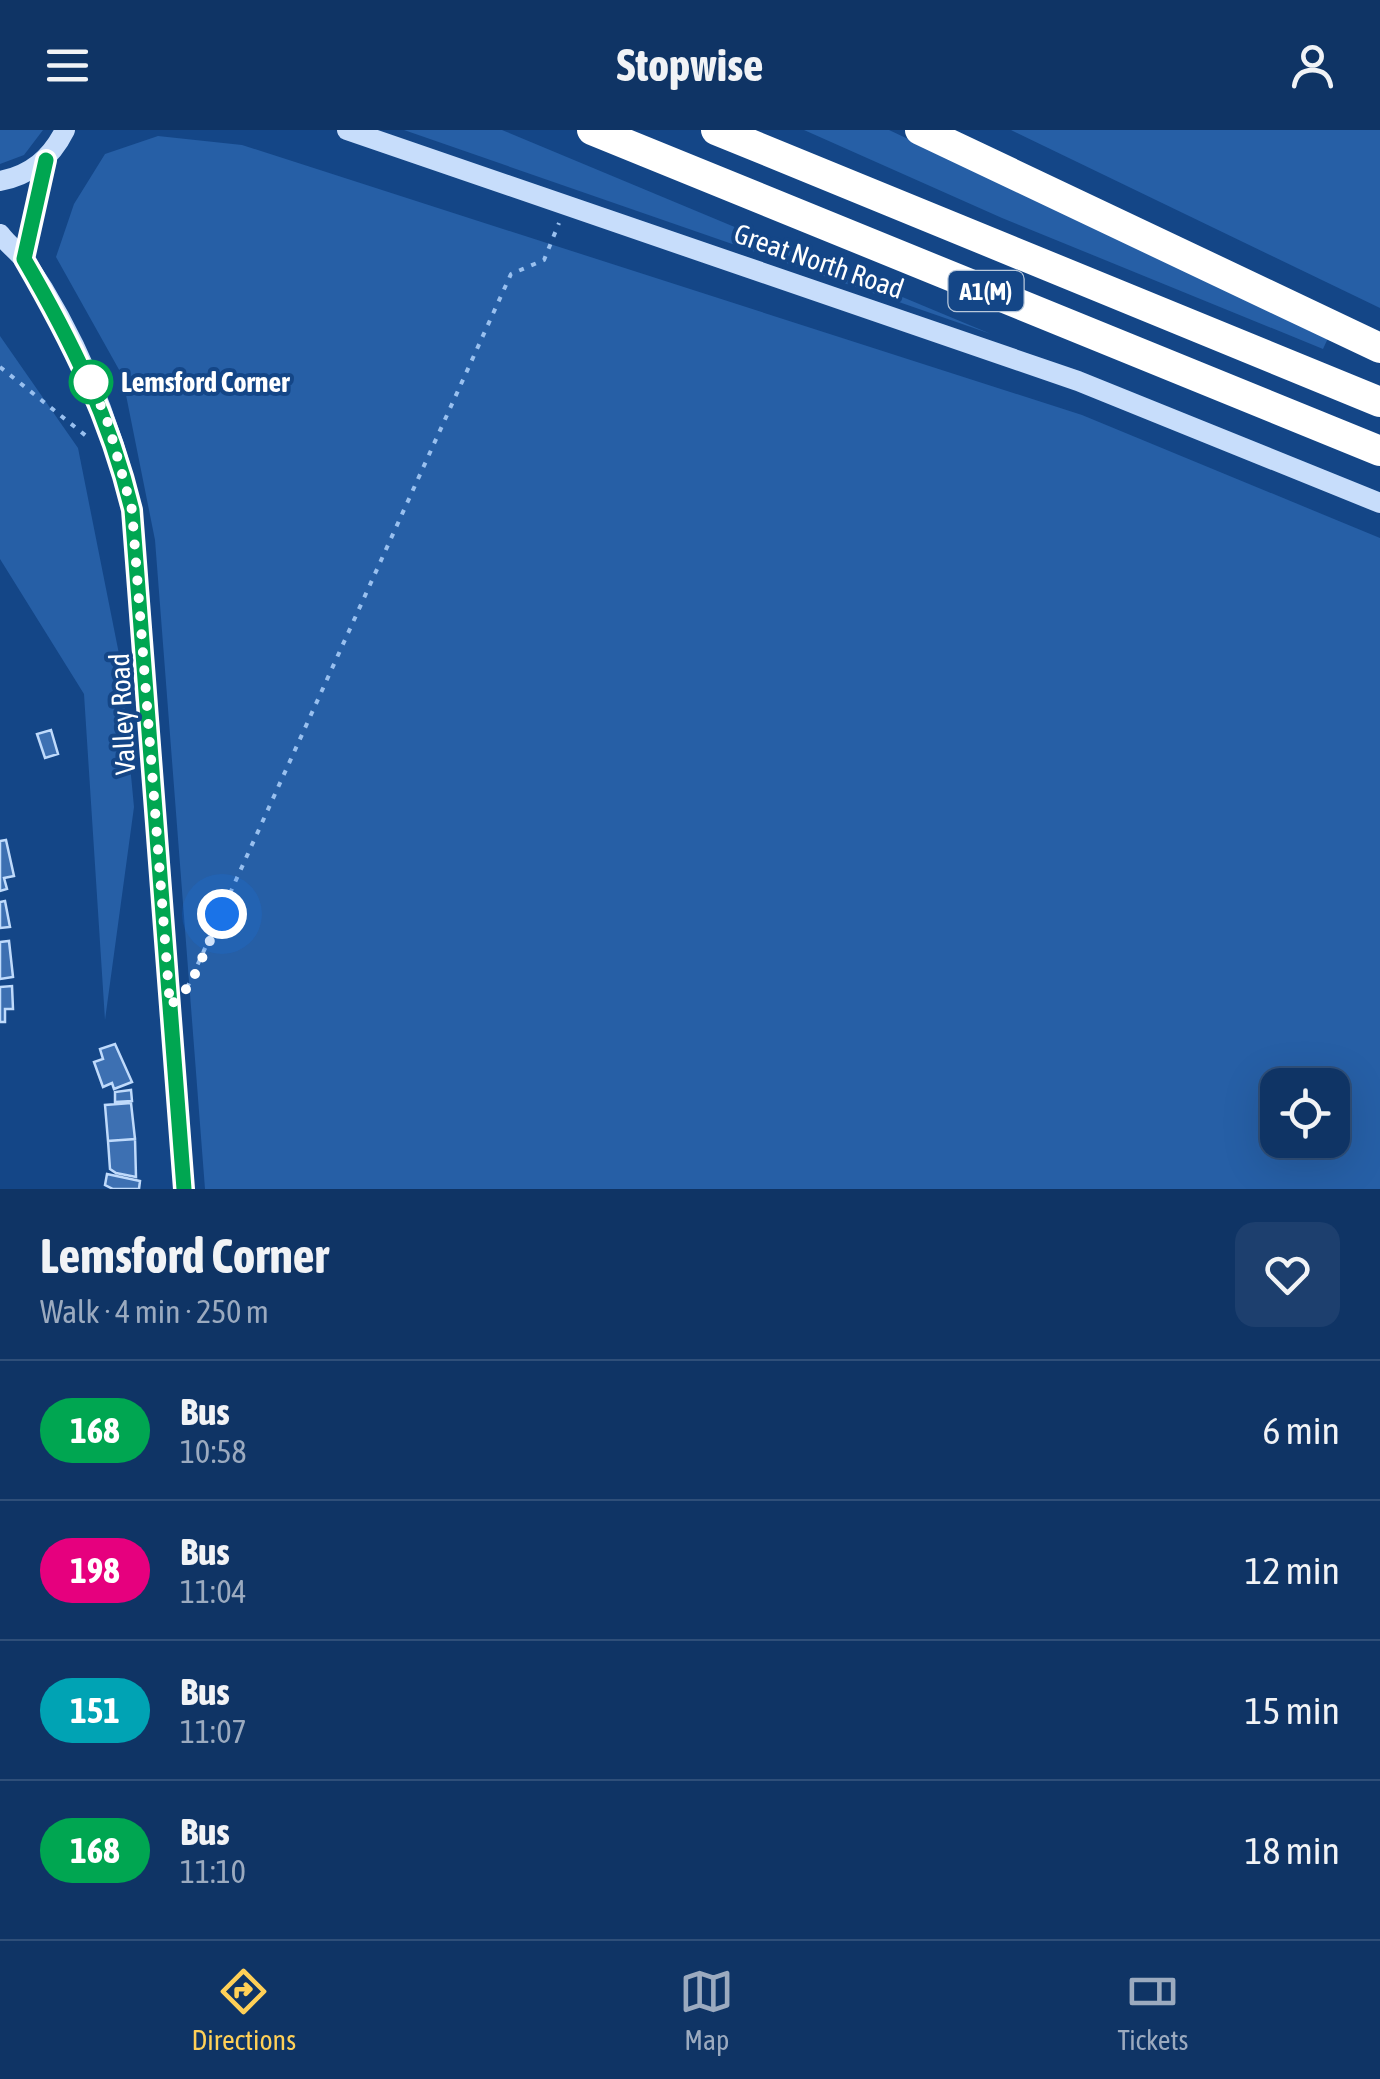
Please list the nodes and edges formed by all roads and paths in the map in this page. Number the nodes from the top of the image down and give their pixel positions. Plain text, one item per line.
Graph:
1 (65, 130) edge
2 (347, 130) edge
3 (592, 130) edge
4 (716, 130) edge
5 (920, 130) edge
6 (46, 160) junction
7 (0, 181) edge
8 (566, 204) junction
9 (0, 234) edge
10 (24, 259) junction
11 (1380, 348) edge
12 (0, 367) edge
13 (1380, 402) edge
14 (90, 439) dead end
15 (1380, 451) edge
16 (1380, 503) edge
17 (170, 1006) junction
18 (184, 1189) edge

1 - 6 main road
2 - 8 main road, Great North Road
3 - 15 highway, A1(M)
4 - 13 highway, A1(M)
5 - 11 highway
6 - 7 main road
6 - 10 main road
8 - 16 main road, Great North Road
8 - 17 path
9 - 10 main road, Valley Road
10 - 17 main road, Valley Road
12 - 14 path
17 - 18 main road, Valley Road

